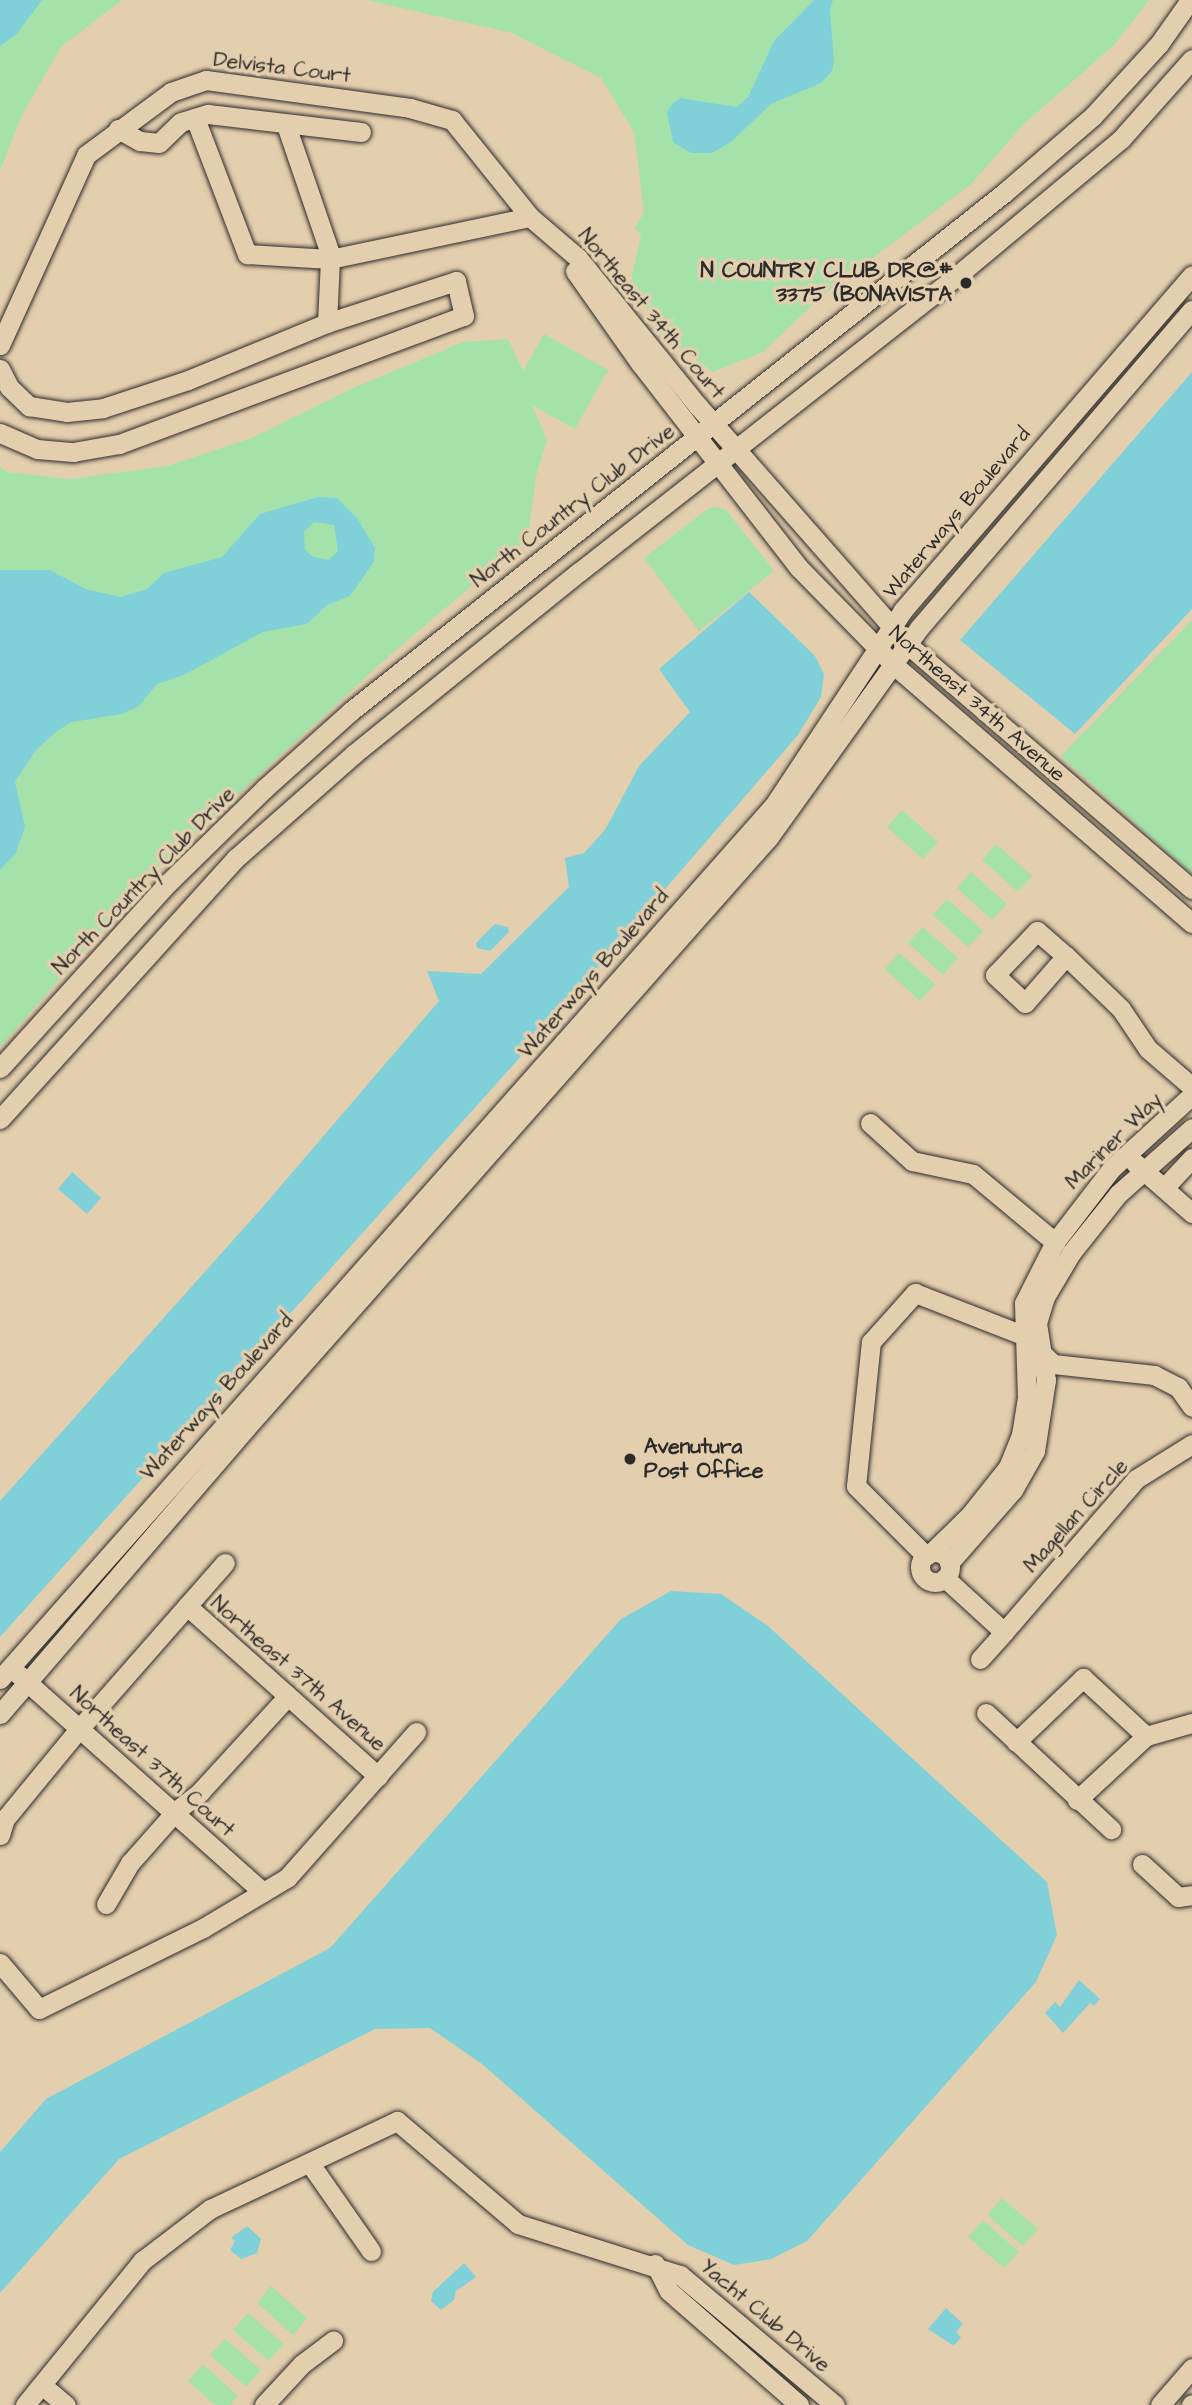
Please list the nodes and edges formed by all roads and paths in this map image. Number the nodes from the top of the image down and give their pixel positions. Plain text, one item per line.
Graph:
1 (1190, 0) edge
2 (1192, 59) edge
3 (195, 117) junction
4 (286, 125) junction
5 (118, 130) junction
6 (361, 132) dead end
7 (530, 217) junction
8 (552, 234) junction
9 (331, 259) junction
10 (1192, 275) edge
11 (1192, 310) edge
12 (327, 323) junction
13 (0, 345) edge
14 (0, 369) edge
15 (715, 424) junction
16 (0, 432) edge
17 (696, 438) junction
18 (737, 448) junction
19 (717, 464) junction
20 (892, 628) junction
21 (907, 644) junction
22 (879, 651) junction
23 (894, 665) junction
24 (1192, 889) edge
25 (1192, 923) edge
26 (126, 929) junction
27 (150, 950) junction
28 (1066, 957) dead end
29 (0, 1068) edge
30 (1192, 1087) edge
31 (1192, 1095) edge
32 (1, 1116) edge
33 (870, 1124) dead end
34 (1192, 1128) edge
35 (1126, 1156) junction
36 (1192, 1158) edge
37 (1144, 1171) junction
38 (1164, 1188) junction
39 (1192, 1213) edge
40 (1055, 1242) junction
41 (1023, 1335) junction
42 (1041, 1353) junction
43 (1192, 1407) edge
44 (1192, 1444) edge
45 (928, 1554) junction
46 (225, 1563) dead end
47 (947, 1570) junction
48 (187, 1606) junction
49 (1004, 1632) junction
50 (980, 1658) dead end
51 (5, 1673) edge
52 (28, 1681) junction
53 (288, 1696) junction
54 (986, 1713) dead end
55 (0, 1714) edge
56 (1192, 1723) edge
57 (79, 1729) junction
58 (415, 1732) dead end
59 (1146, 1736) junction
60 (1016, 1742) junction
61 (378, 1776) junction
62 (1077, 1800) junction
63 (176, 1811) junction
64 (1111, 1829) dead end
65 (0, 1835) edge
66 (1142, 1864) dead end
67 (263, 1892) junction
68 (1192, 1895) edge
69 (106, 1904) dead end
70 (0, 1963) edge
71 (311, 2165) junction
72 (370, 2250) dead end
73 (655, 2264) junction
74 (333, 2341) dead end
75 (1192, 2368) edge
76 (43, 2386) junction
77 (25, 2405) edge
78 (66, 2405) edge
79 (264, 2405) edge
80 (799, 2405) edge
81 (835, 2405) edge
82 (1160, 2405) edge

1 - 15 street, North Country Club Drive
2 - 18 street
3 - 4 street
3 - 5 street
3 - 9 street
4 - 6 street
4 - 9 street
5 - 7 street, Delvista Court
5 - 13 street, Delvista Court
7 - 8 street, Northeast 34th Court
7 - 9 street
8 - 15 street, Northeast 34th Court
8 - 17 street, Northeast 34th Court
9 - 12 street
10 - 20 street, Waterways Boulevard
11 - 21 street, Waterways Boulevard
12 - 14 street
12 - 16 street
15 - 17 street, North Country Club Drive
15 - 18 street, Northeast 34th Avenue
17 - 19 street, Northeast 34th Avenue
17 - 26 street, North Country Club Drive
18 - 19 street
18 - 20 street, Northeast 34th Avenue
19 - 22 street, Northeast 34th Avenue
19 - 27 street
20 - 21 street, Northeast 34th Avenue
20 - 22 street, Waterways Boulevard
21 - 23 street, Waterways Boulevard
21 - 24 street, Northeast 34th Avenue
22 - 23 street, Northeast 34th Avenue
22 - 51 street, Waterways Boulevard
23 - 25 street, Northeast 34th Avenue
23 - 52 street, Waterways Boulevard
26 - 27 street
26 - 29 street, North Country Club Drive
27 - 32 street
28 - 30 street
31 - 35 street, Mariner Way
33 - 40 street
34 - 37 street, Mariner Way
35 - 37 street
35 - 40 street, Mariner Way
36 - 38 street
37 - 38 street
37 - 42 street, Mariner Way
38 - 39 street
40 - 41 street, Mariner Way
41 - 42 street
41 - 45 street, Mariner Way
41 - 45 street
42 - 43 street
42 - 47 street, Mariner Way
44 - 49 street, Magellan Circle
45 - 47 street
45 - 47 street
46 - 48 street
47 - 49 street
48 - 53 street, Northeast 37th Avenue
48 - 57 street
49 - 50 street, Magellan Circle
51 - 52 street, Northeast 37th Court
52 - 55 street, Waterways Boulevard
52 - 57 street, Northeast 37th Court
53 - 61 street, Northeast 37th Avenue
53 - 63 street
54 - 60 street
56 - 59 street
57 - 63 street, Northeast 37th Court
57 - 65 street
58 - 61 street
59 - 60 street
59 - 62 street
60 - 62 street
61 - 67 street
62 - 64 street
63 - 67 street, Northeast 37th Court
63 - 69 street
66 - 68 street
67 - 70 street
71 - 72 street
71 - 73 street
71 - 76 street
73 - 80 street, Yacht Club Drive
73 - 81 street, Yacht Club Drive
74 - 79 street
75 - 82 street
76 - 77 street
76 - 78 street

